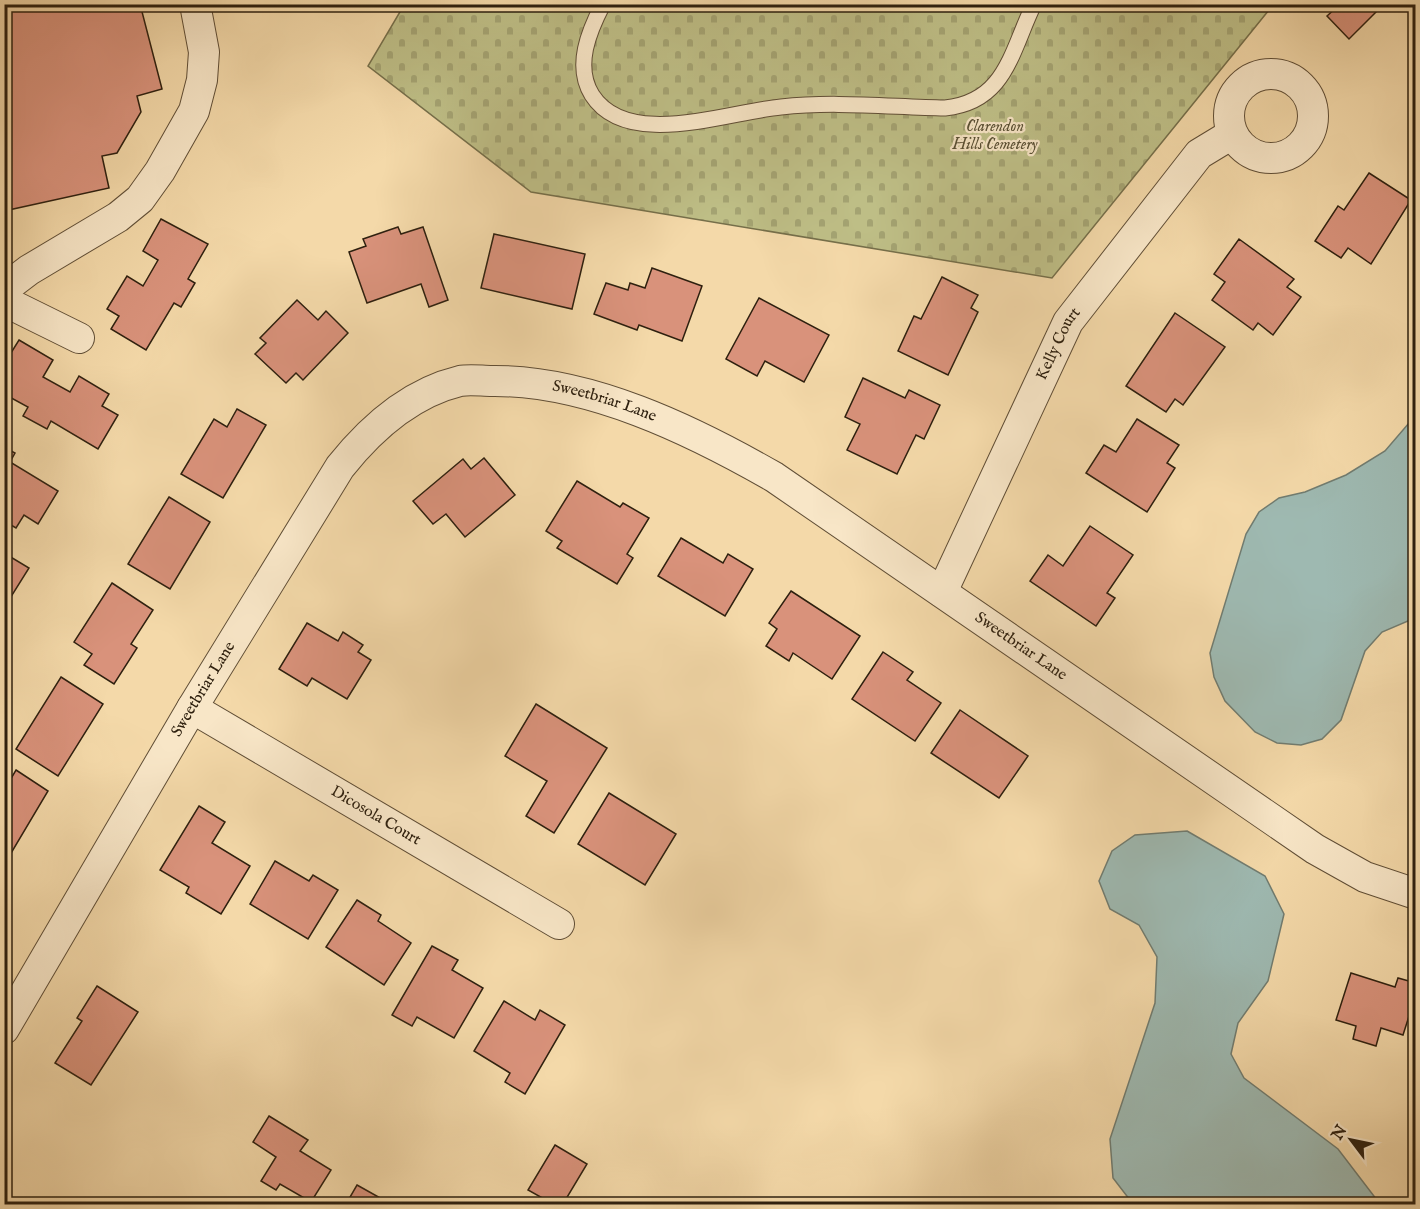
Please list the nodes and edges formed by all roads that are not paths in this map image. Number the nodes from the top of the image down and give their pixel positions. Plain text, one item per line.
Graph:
1 (195, 4) edge
2 (603, 4) edge
3 (1034, 4) edge
4 (1232, 134) dead end
5 (4, 289) edge
6 (4, 301) edge
7 (79, 338) dead end
8 (942, 592) junction
9 (192, 708) junction
10 (1416, 894) edge
11 (560, 924) dead end
12 (4, 1029) edge

1 - 5 street
2 - 3 lane
4 - 8 street, Kelly Court
6 - 7 street
8 - 9 street, Sweetbriar Lane
8 - 10 street, Sweetbriar Lane
9 - 11 street, Dicosola Court
9 - 12 street, Sweetbriar Lane

